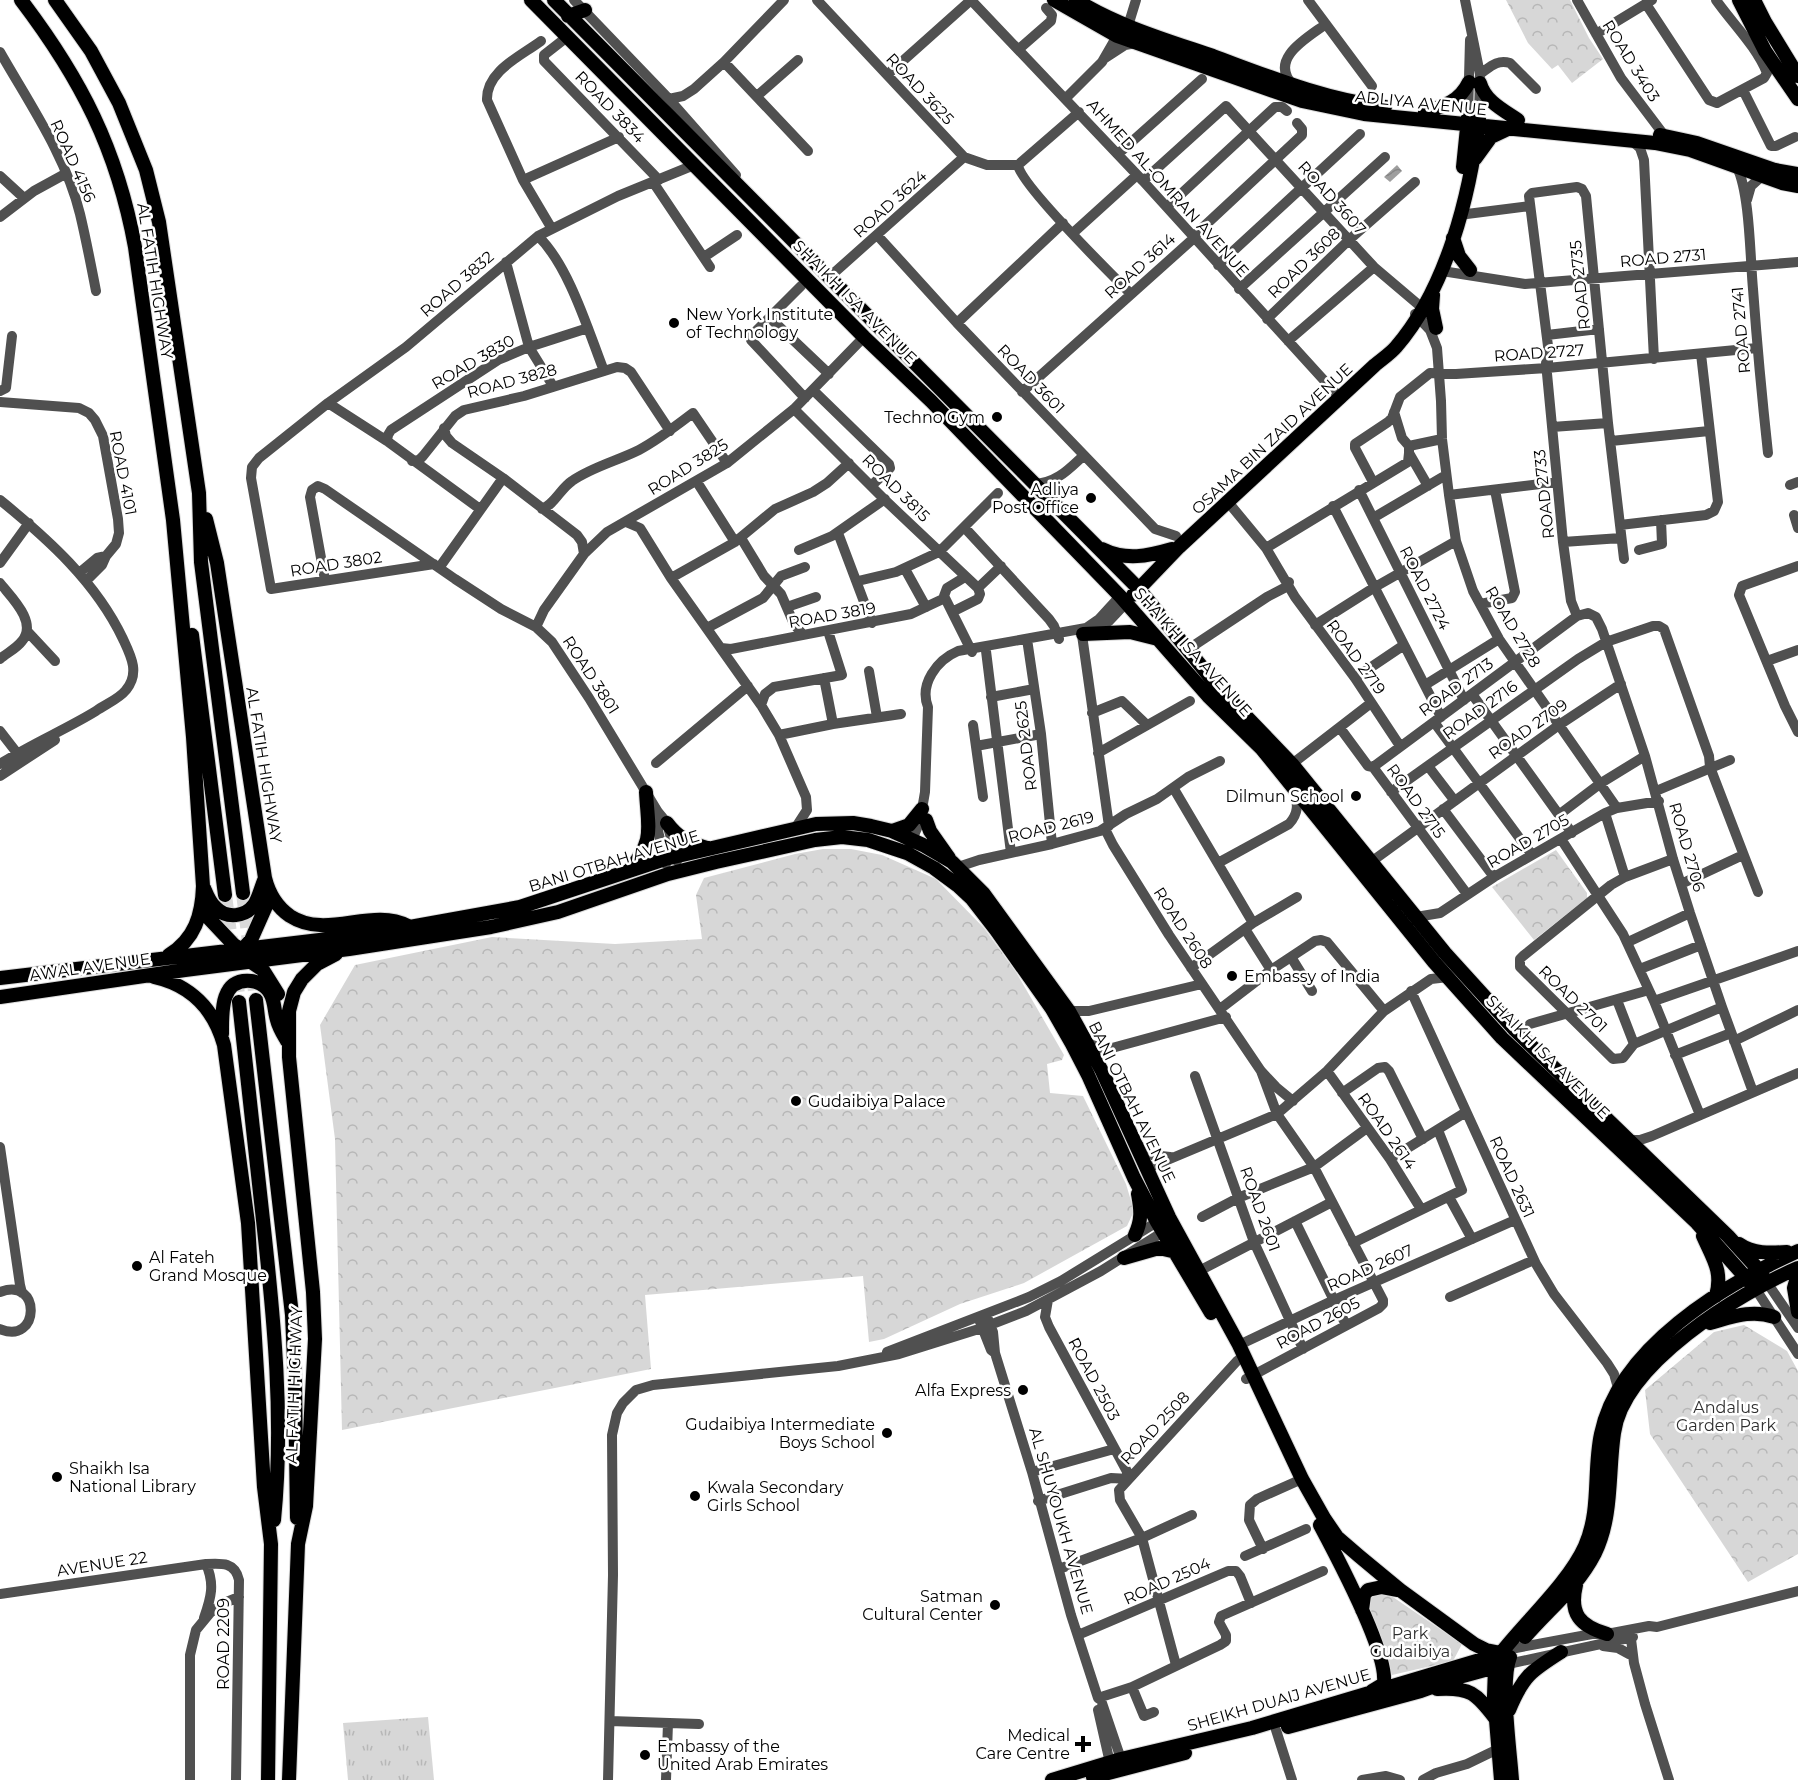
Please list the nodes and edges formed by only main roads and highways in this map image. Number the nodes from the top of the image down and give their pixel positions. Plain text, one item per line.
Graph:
1 (55, 0) edge
2 (531, 0) edge
3 (554, 0) edge
4 (1076, 0) edge
5 (1739, 0) edge
6 (1755, 0) edge
7 (20, 1) edge
8 (1050, 4) edge
9 (585, 10) road end
10 (568, 16) junction
11 (1798, 76) edge
12 (1798, 99) edge
13 (1426, 116) junction
14 (1473, 121) junction
15 (1514, 124) junction
16 (1468, 163) junction
17 (1798, 168) edge
18 (1783, 172) junction
19 (1798, 174) edge
20 (1798, 186) edge
21 (1453, 238) junction
22 (1470, 270) road end
23 (1434, 289) junction
24 (1419, 311) junction
25 (1402, 339) junction
26 (1387, 355) junction
27 (199, 493) junction
28 (173, 520) junction
29 (1176, 544) junction
30 (1094, 546) junction
31 (1135, 585) junction
32 (1123, 600) junction
33 (1083, 635) road end
34 (1158, 639) junction
35 (646, 792) road end
36 (667, 823) road end
37 (892, 831) junction
38 (709, 848) junction
39 (959, 869) junction
40 (628, 872) junction
41 (265, 878) junction
42 (203, 886) junction
43 (243, 893) tunnel mouth
44 (225, 894) tunnel mouth
45 (270, 894) junction
46 (201, 910) junction
47 (408, 926) junction
48 (349, 949) junction
49 (243, 955) junction
50 (163, 958) junction
51 (148, 976) junction
52 (0, 978) edge
53 (0, 997) edge
54 (256, 1000) tunnel mouth
55 (239, 1002) tunnel mouth
56 (221, 1036) junction
57 (288, 1043) junction
58 (1095, 1073) junction
59 (1110, 1123) junction
60 (1146, 1169) junction
61 (1134, 1178) junction
62 (1166, 1222) junction
63 (1697, 1223) junction
64 (1134, 1235) road end
65 (1728, 1236) junction
66 (1798, 1251) edge
67 (1176, 1252) junction
68 (1124, 1258) road end
69 (1798, 1268) edge
70 (1758, 1269) junction
71 (1798, 1274) edge
72 (1756, 1282) junction
73 (1716, 1296) junction
74 (1798, 1312) edge
75 (1774, 1317) road end
76 (1697, 1327) junction
77 (1240, 1354) junction
78 (1299, 1480) junction
79 (271, 1544) junction
80 (298, 1544) junction
81 (1576, 1585) junction
82 (1400, 1590) junction
83 (1362, 1611) junction
84 (1603, 1640) road end
85 (1561, 1652) road end
86 (1501, 1661) junction
87 (1372, 1691) junction
88 (1420, 1691) junction
89 (1501, 1716) junction
90 (1117, 1766) junction
91 (268, 1780) edge
92 (289, 1780) edge
93 (1052, 1780) edge
94 (1084, 1780) edge
95 (1501, 1780) edge
96 (1512, 1780) edge

1 - 27 main road, AL FATIH HIGHWAY
2 - 32 main road, SHAIKH ISA AVENUE
3 - 10 main road, SHAIKH ISA AVENUE
4 - 13 main road, ADLIYA AVENUE
5 - 12 main road
6 - 11 main road
7 - 28 main road, AL FATIH HIGHWAY
8 - 13 main road, ADLIYA AVENUE
9 - 10 main road
10 - 30 main road, SHAIKH ISA AVENUE
13 - 14 main road, ADLIYA AVENUE
13 - 15 main road
13 - 16 main road
14 - 15 main road, ADLIYA AVENUE
14 - 16 main road, OSAMA BIN ZAID AVENUE
15 - 16 main road
15 - 18 main road, ADLIYA AVENUE
15 - 20 main road, ADLIYA AVENUE
16 - 21 main road, OSAMA BIN ZAID AVENUE
16 - 24 main road, OSAMA BIN ZAID AVENUE
17 - 18 main road
18 - 19 main road, ADLIYA AVENUE
21 - 22 main road
21 - 23 main road, OSAMA BIN ZAID AVENUE
23 - 24 main road, OSAMA BIN ZAID AVENUE
23 - 25 main road
24 - 25 main road, OSAMA BIN ZAID AVENUE
24 - 26 main road, OSAMA BIN ZAID AVENUE
25 - 26 main road, OSAMA BIN ZAID AVENUE
26 - 29 main road, OSAMA BIN ZAID AVENUE
27 - 41 main road, AL FATIH HIGHWAY
27 - 43 main road, AL FATIH HIGHWAY
28 - 42 main road, AL FATIH HIGHWAY
28 - 44 main road, AL FATIH HIGHWAY
29 - 30 main road
29 - 31 main road, OSAMA BIN ZAID AVENUE
30 - 31 main road, SHAIKH ISA AVENUE
31 - 32 main road, OSAMA BIN ZAID AVENUE
31 - 65 main road, SHAIKH ISA AVENUE
32 - 34 main road, SHAIKH ISA AVENUE
33 - 34 main road
34 - 63 main road, SHAIKH ISA AVENUE
35 - 40 main road
36 - 38 main road
37 - 38 main road, BANI OTBAH AVENUE
37 - 39 main road, BANI OTBAH AVENUE
37 - 39 main road
38 - 40 main road, BANI OTBAH AVENUE
39 - 58 main road, BANI OTBAH AVENUE
40 - 47 main road, BANI OTBAH AVENUE
41 - 42 main road
41 - 45 main road, AL FATIH HIGHWAY
42 - 46 main road, AL FATIH HIGHWAY
45 - 47 main road, AL FATIH HIGHWAY
45 - 49 main road
46 - 49 main road
46 - 50 main road, AL FATIH HIGHWAY
47 - 49 main road, BANI OTBAH AVENUE
48 - 49 main road, BANI OTBAH AVENUE
48 - 57 main road, AL FATIH HIGHWAY
48 - 58 main road, BANI OTBAH AVENUE
49 - 50 main road, AWAL AVENUE
49 - 51 main road, AWAL AVENUE
49 - 56 main road
49 - 57 main road
50 - 52 main road, AWAL AVENUE
51 - 53 main road, AWAL AVENUE
51 - 56 main road, AL FATIH HIGHWAY
54 - 80 main road
55 - 79 main road
56 - 57 main road
56 - 79 main road, AL FATIH HIGHWAY
57 - 80 main road, AL FATIH HIGHWAY
58 - 59 main road, BANI OTBAH AVENUE
58 - 60 main road, BANI OTBAH AVENUE
59 - 60 main road
59 - 61 main road, BANI OTBAH AVENUE
60 - 62 main road, BANI OTBAH AVENUE
61 - 62 main road, BANI OTBAH AVENUE
61 - 64 main road
62 - 67 main road, BANI OTBAH AVENUE
62 - 77 main road, BANI OTBAH AVENUE
63 - 72 main road, SHAIKH ISA AVENUE
63 - 73 main road
65 - 66 main road
65 - 70 main road, SHAIKH ISA AVENUE
66 - 70 main road
67 - 68 main road
67 - 77 main road, BANI OTBAH AVENUE
69 - 72 main road
70 - 72 main road
71 - 74 main road
72 - 73 main road
72 - 76 main road
73 - 86 main road
75 - 76 main road
76 - 81 main road
77 - 78 main road, BANI OTBAH AVENUE
78 - 82 main road, BANI OTBAH AVENUE
78 - 83 main road, BANI OTBAH AVENUE
79 - 91 main road, AL FATIH HIGHWAY
80 - 92 main road, AL FATIH HIGHWAY
81 - 84 main road
81 - 86 main road
82 - 83 main road
82 - 86 main road, BANI OTBAH AVENUE
83 - 87 main road, BANI OTBAH AVENUE
85 - 89 main road
86 - 87 main road, SHEIKH DUAIJ AVENUE
86 - 88 main road, SHEIKH DUAIJ AVENUE
86 - 89 main road
87 - 90 main road, SHEIKH DUAIJ AVENUE
88 - 89 main road
88 - 90 main road, SHEIKH DUAIJ AVENUE
89 - 95 main road
89 - 96 main road
90 - 93 main road, SHEIKH DUAIJ AVENUE
90 - 94 main road, SHEIKH DUAIJ AVENUE

